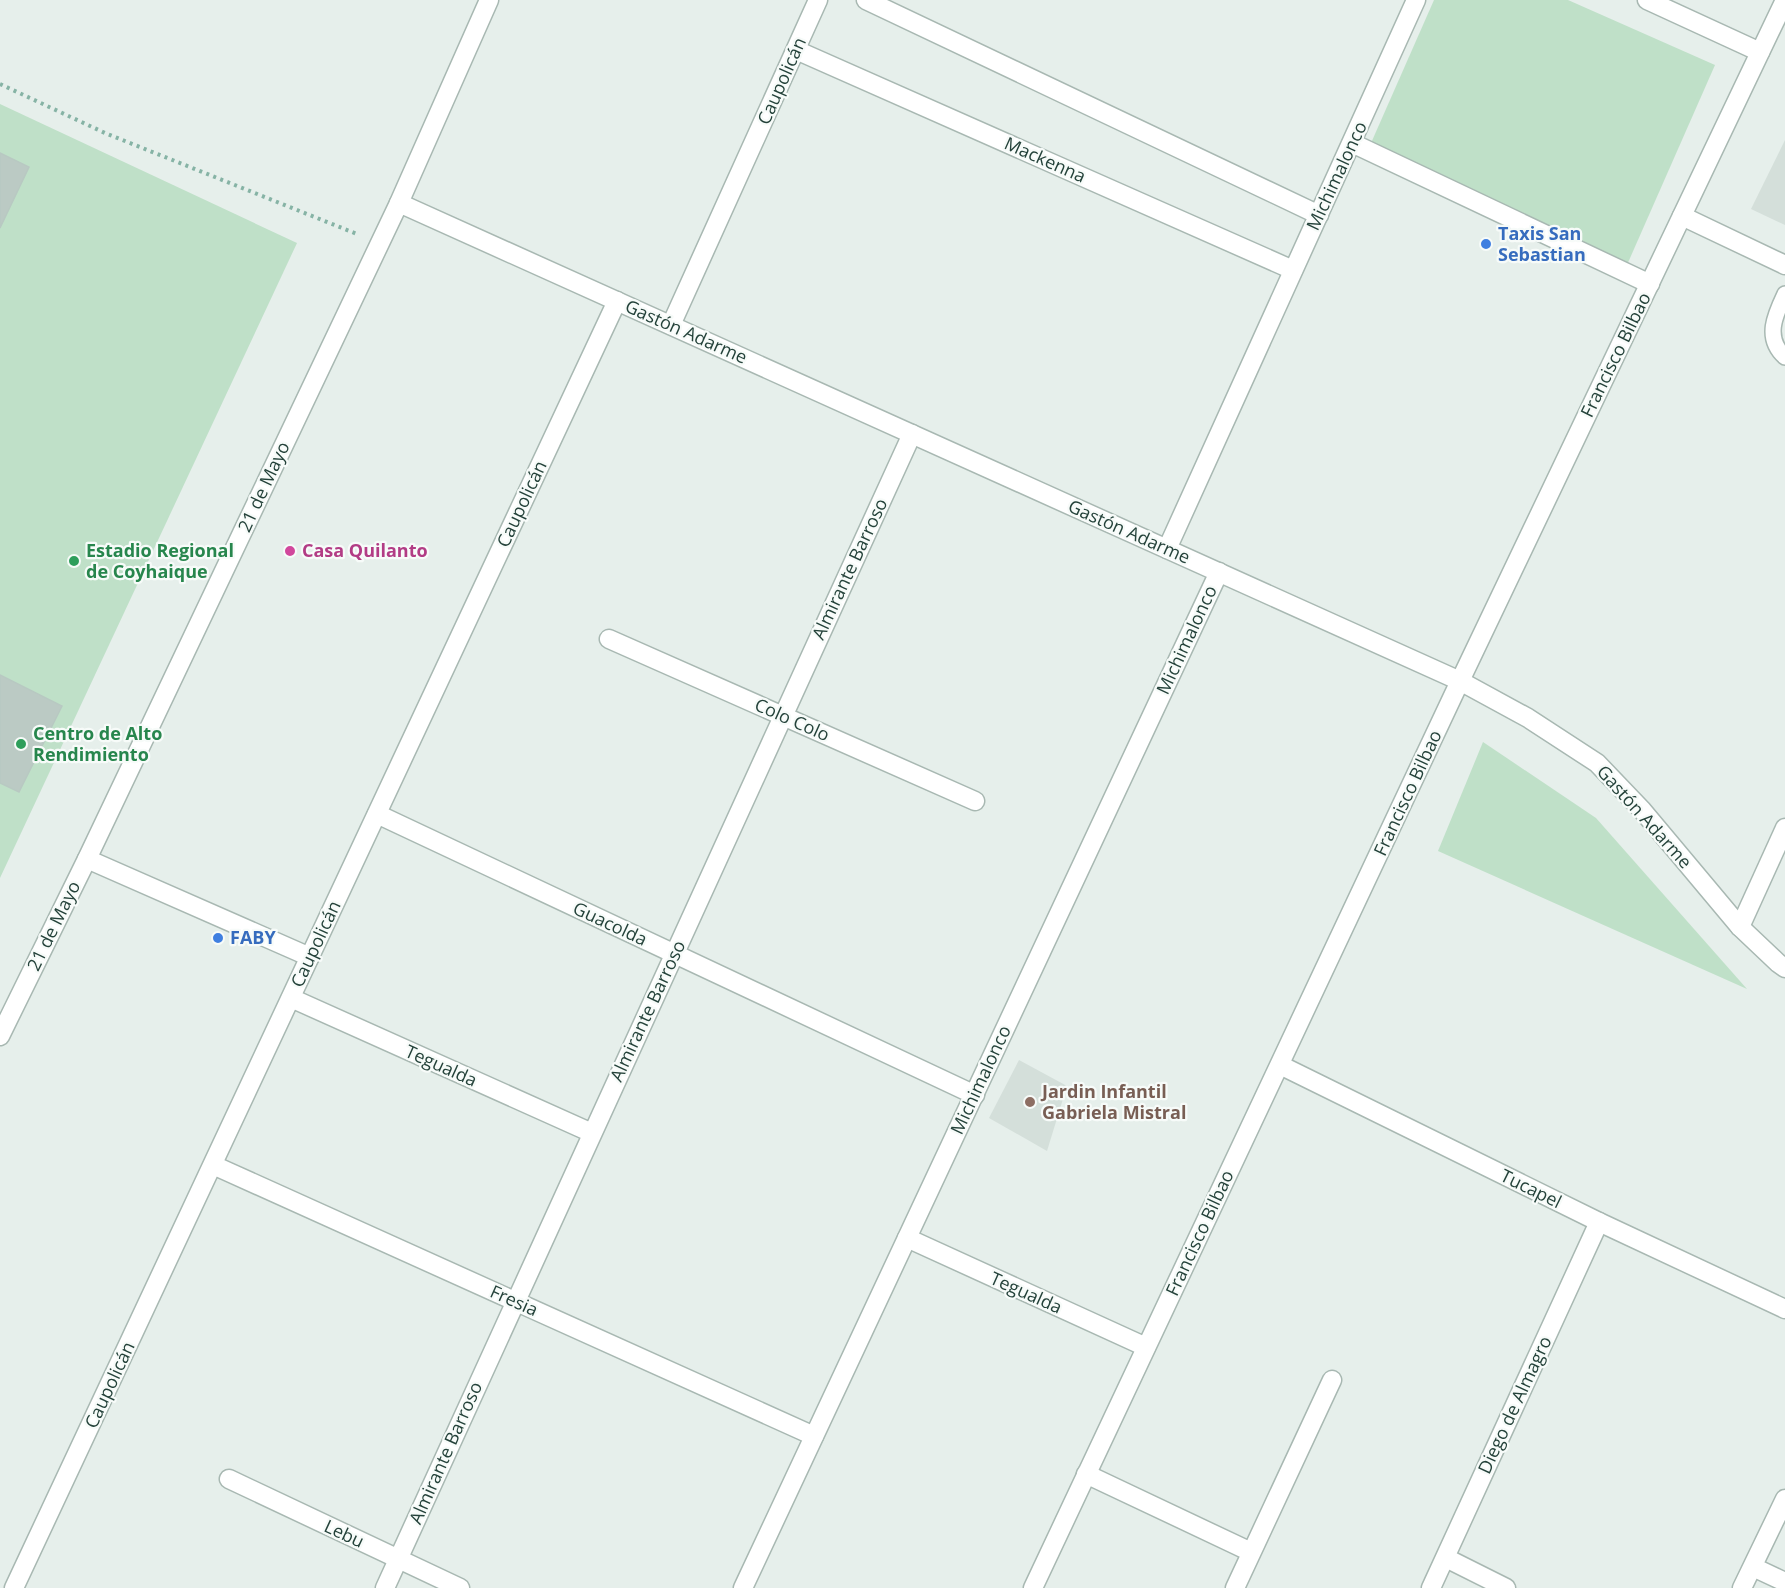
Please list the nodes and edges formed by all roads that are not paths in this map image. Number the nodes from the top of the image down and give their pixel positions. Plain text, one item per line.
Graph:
1 (489, 0) edge
2 (818, 0) edge
3 (866, 0) edge
4 (1416, 0) edge
5 (1647, 0) edge
6 (1785, 0) edge
7 (796, 50) junction
8 (1760, 52) junction
9 (1352, 143) junction
10 (399, 203) junction
11 (1318, 215) junction
12 (1682, 216) junction
13 (1785, 265) edge
14 (1293, 270) junction
15 (1650, 284) junction
16 (1785, 294) edge
17 (617, 301) junction
18 (671, 325) junction
19 (1785, 357) edge
20 (912, 434) junction
21 (1167, 549) junction
22 (1219, 572) junction
23 (609, 639) dead end
24 (1460, 681) junction
25 (783, 716) junction
26 (975, 801) dead end
27 (377, 814) junction
28 (1785, 828) edge
29 (87, 859) junction
30 (1740, 927) junction
31 (674, 954) junction
32 (310, 957) junction
33 (1785, 968) edge
34 (291, 998) junction
35 (0, 1036) edge
36 (1280, 1065) junction
37 (975, 1095) junction
38 (592, 1134) junction
39 (213, 1165) junction
40 (1599, 1222) junction
41 (907, 1238) junction
42 (515, 1301) junction
43 (1785, 1309) edge
44 (1146, 1347) junction
45 (1332, 1380) dead end
46 (814, 1436) junction
47 (1086, 1474) junction
48 (229, 1479) dead end
49 (1785, 1500) edge
50 (1251, 1552) junction
51 (1446, 1558) junction
52 (398, 1559) junction
53 (1753, 1567) junction
54 (1785, 1582) edge
55 (15, 1588) edge
56 (385, 1588) edge
57 (460, 1588) edge
58 (743, 1588) edge
59 (1033, 1588) edge
60 (1235, 1588) edge
61 (1431, 1588) edge
62 (1506, 1588) edge
63 (1742, 1588) edge

1 - 10 street, 21 de Mayo
2 - 7 street, Caupolicán
3 - 11 street
4 - 9 street, Michimalonco
5 - 8 street
6 - 8 street, Francisco Bilbao
7 - 14 street, Mackenna
7 - 18 street, Caupolicán
8 - 12 street, Francisco Bilbao
9 - 11 street, Michimalonco
9 - 15 street
10 - 17 street, Gastón Adarme
10 - 29 street, 21 de Mayo
11 - 14 street, Michimalonco
12 - 13 street
12 - 15 street, Francisco Bilbao
14 - 21 street, Michimalonco
15 - 24 street, Francisco Bilbao
16 - 19 lane
17 - 18 street, Gastón Adarme
17 - 27 street, Caupolicán
18 - 20 street, Gastón Adarme
20 - 21 street, Gastón Adarme
20 - 25 street, Almirante Barroso
21 - 22 street, Gastón Adarme
22 - 24 street, Gastón Adarme
22 - 37 street, Michimalonco
23 - 25 street, Colo Colo
24 - 30 street, Gastón Adarme
24 - 36 street, Francisco Bilbao
25 - 26 street, Colo Colo
25 - 31 street, Almirante Barroso
27 - 31 street, Guacolda
27 - 32 street, Caupolicán
28 - 30 street
29 - 32 street
29 - 35 street, 21 de Mayo
30 - 33 street, Gastón Adarme
31 - 37 street, Guacolda
31 - 38 street, Almirante Barroso
32 - 34 street, Caupolicán
34 - 38 street, Tegualda
34 - 39 street, Caupolicán
36 - 40 street, Tucapel
36 - 44 street, Francisco Bilbao
37 - 41 street, Michimalonco
38 - 42 street, Almirante Barroso
39 - 42 street, Fresia
39 - 55 street, Caupolicán
40 - 43 street, Tucapel
40 - 51 street, Diego de Almagro
41 - 44 street, Tegualda
41 - 46 street, Michimalonco
42 - 46 street, Fresia
42 - 52 street, Almirante Barroso
44 - 47 street, Francisco Bilbao
45 - 50 street
46 - 58 street, Michimalonco
47 - 50 street
47 - 59 street, Francisco Bilbao
48 - 52 street, Lebu
49 - 53 street
50 - 60 street
51 - 61 street, Diego de Almagro
51 - 62 street
52 - 56 street, Almirante Barroso
52 - 57 street, Lebu
53 - 54 street
53 - 63 street

